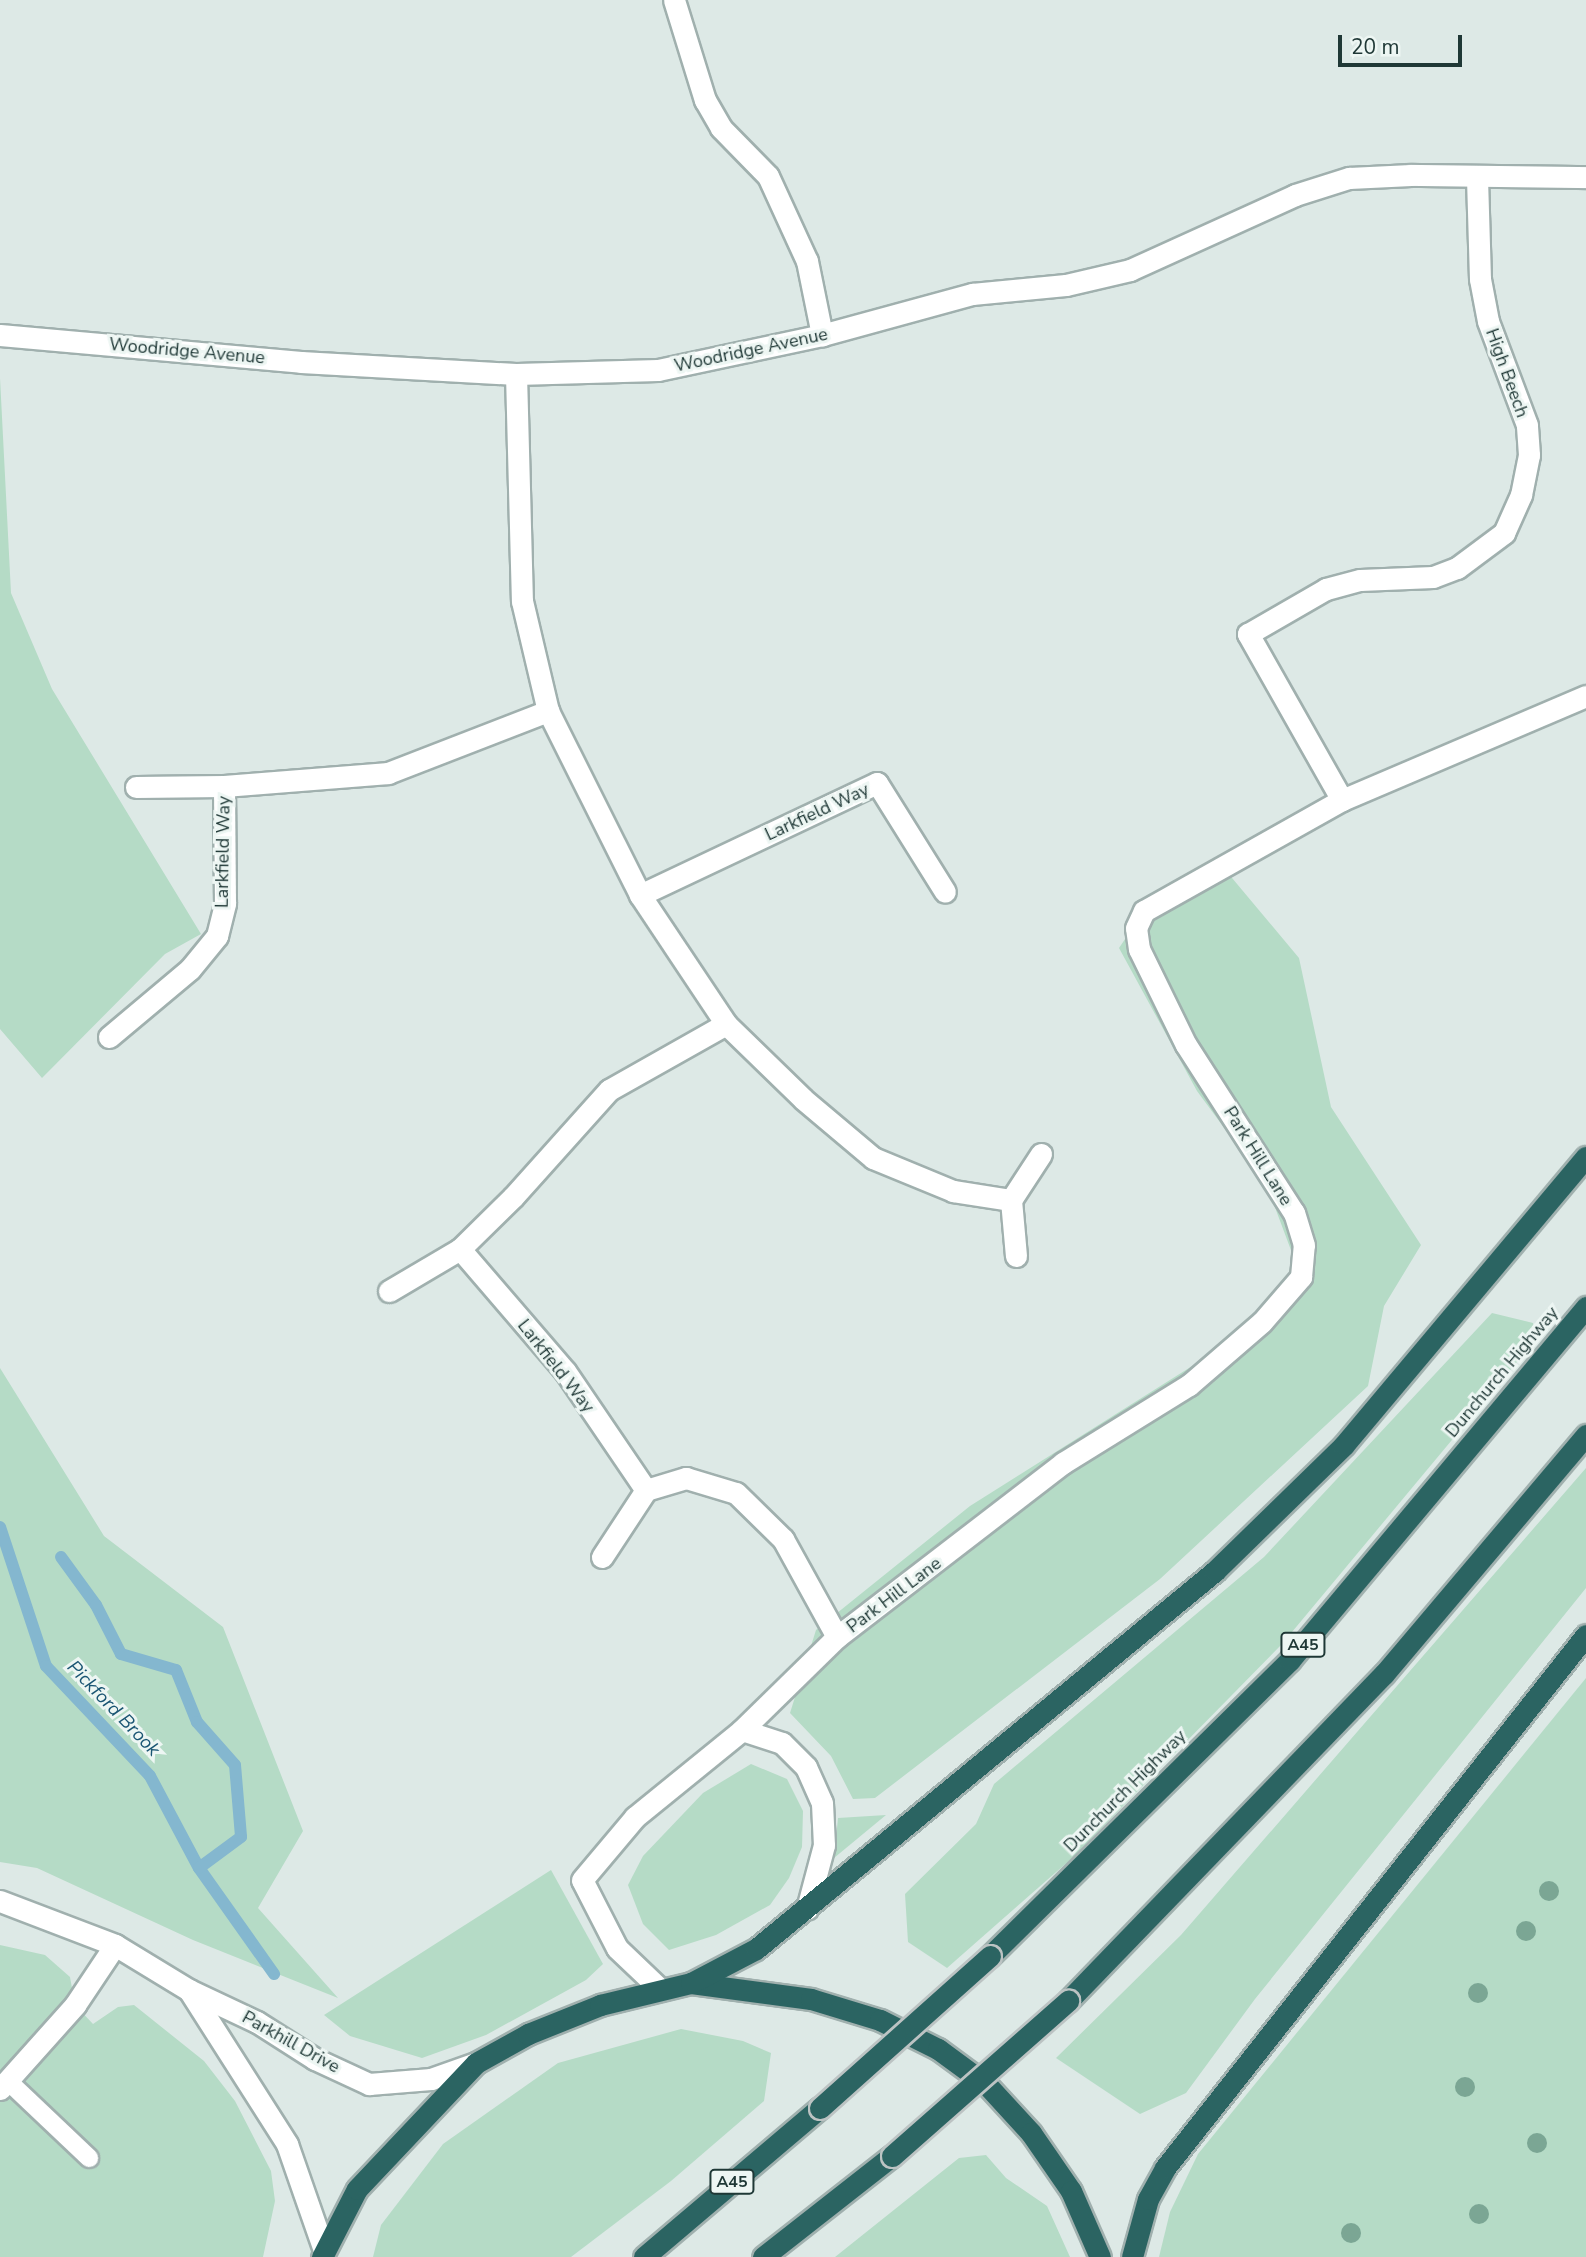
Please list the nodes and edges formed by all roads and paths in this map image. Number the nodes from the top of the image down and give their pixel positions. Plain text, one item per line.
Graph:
1 (674, 0) edge
2 (1586, 177) edge
3 (1477, 178) junction
4 (0, 335) edge
5 (822, 335) junction
6 (516, 374) junction
7 (1586, 696) edge
8 (548, 711) junction
9 (223, 786) junction
10 (136, 787) dead end
11 (1342, 800) junction
12 (945, 892) dead end
13 (640, 895) junction
14 (726, 1024) junction
15 (109, 1037) dead end
16 (1041, 1154) dead end
17 (1586, 1157) edge
18 (1012, 1199) junction
19 (460, 1249) junction
20 (1016, 1256) dead end
21 (389, 1291) dead end
22 (1586, 1307) edge
23 (1586, 1435) edge
24 (646, 1490) junction
25 (602, 1558) dead end
26 (1586, 1635) edge
27 (837, 1637) junction
28 (742, 1730) junction
29 (0, 1901) edge
30 (807, 1909) junction
31 (115, 1945) junction
32 (691, 1983) junction
33 (660, 1989) junction
34 (189, 1990) junction
35 (476, 2063) junction
36 (4, 2085) edge
37 (89, 2158) dead end
38 (323, 2254) edge
39 (644, 2257) edge
40 (763, 2257) edge
41 (1100, 2257) edge
42 (1132, 2257) edge

1 - 5 street
2 - 3 street, Woodridge Avenue
3 - 5 street, Woodridge Avenue
3 - 11 street, High Beech
4 - 6 street, Woodridge Avenue
5 - 6 street, Woodridge Avenue
6 - 8 street
7 - 11 street, Park Hill Lane
8 - 9 street, Larkfield Way
8 - 13 street
9 - 10 street, Larkfield Way
9 - 15 street, Larkfield Way
11 - 27 street, Park Hill Lane
12 - 13 street, Larkfield Way
13 - 14 street
14 - 18 street
14 - 19 street
16 - 18 street
17 - 30 highway
18 - 20 street
19 - 21 street
19 - 24 street, Larkfield Way
22 - 39 highway, Dunchurch Highway / A45, bridge
23 - 40 highway, bridge
24 - 25 street
24 - 27 street
26 - 42 highway
27 - 28 street, Park Hill Lane
28 - 30 street
28 - 33 street, Park Hill Lane
29 - 31 street, Parkhill Drive
30 - 32 highway
31 - 34 street, Parkhill Drive
31 - 36 street
32 - 33 highway
32 - 41 highway
33 - 35 highway
34 - 35 street, Parkhill Drive
34 - 38 street, Parkhill Drive
35 - 38 highway
36 - 37 lane

